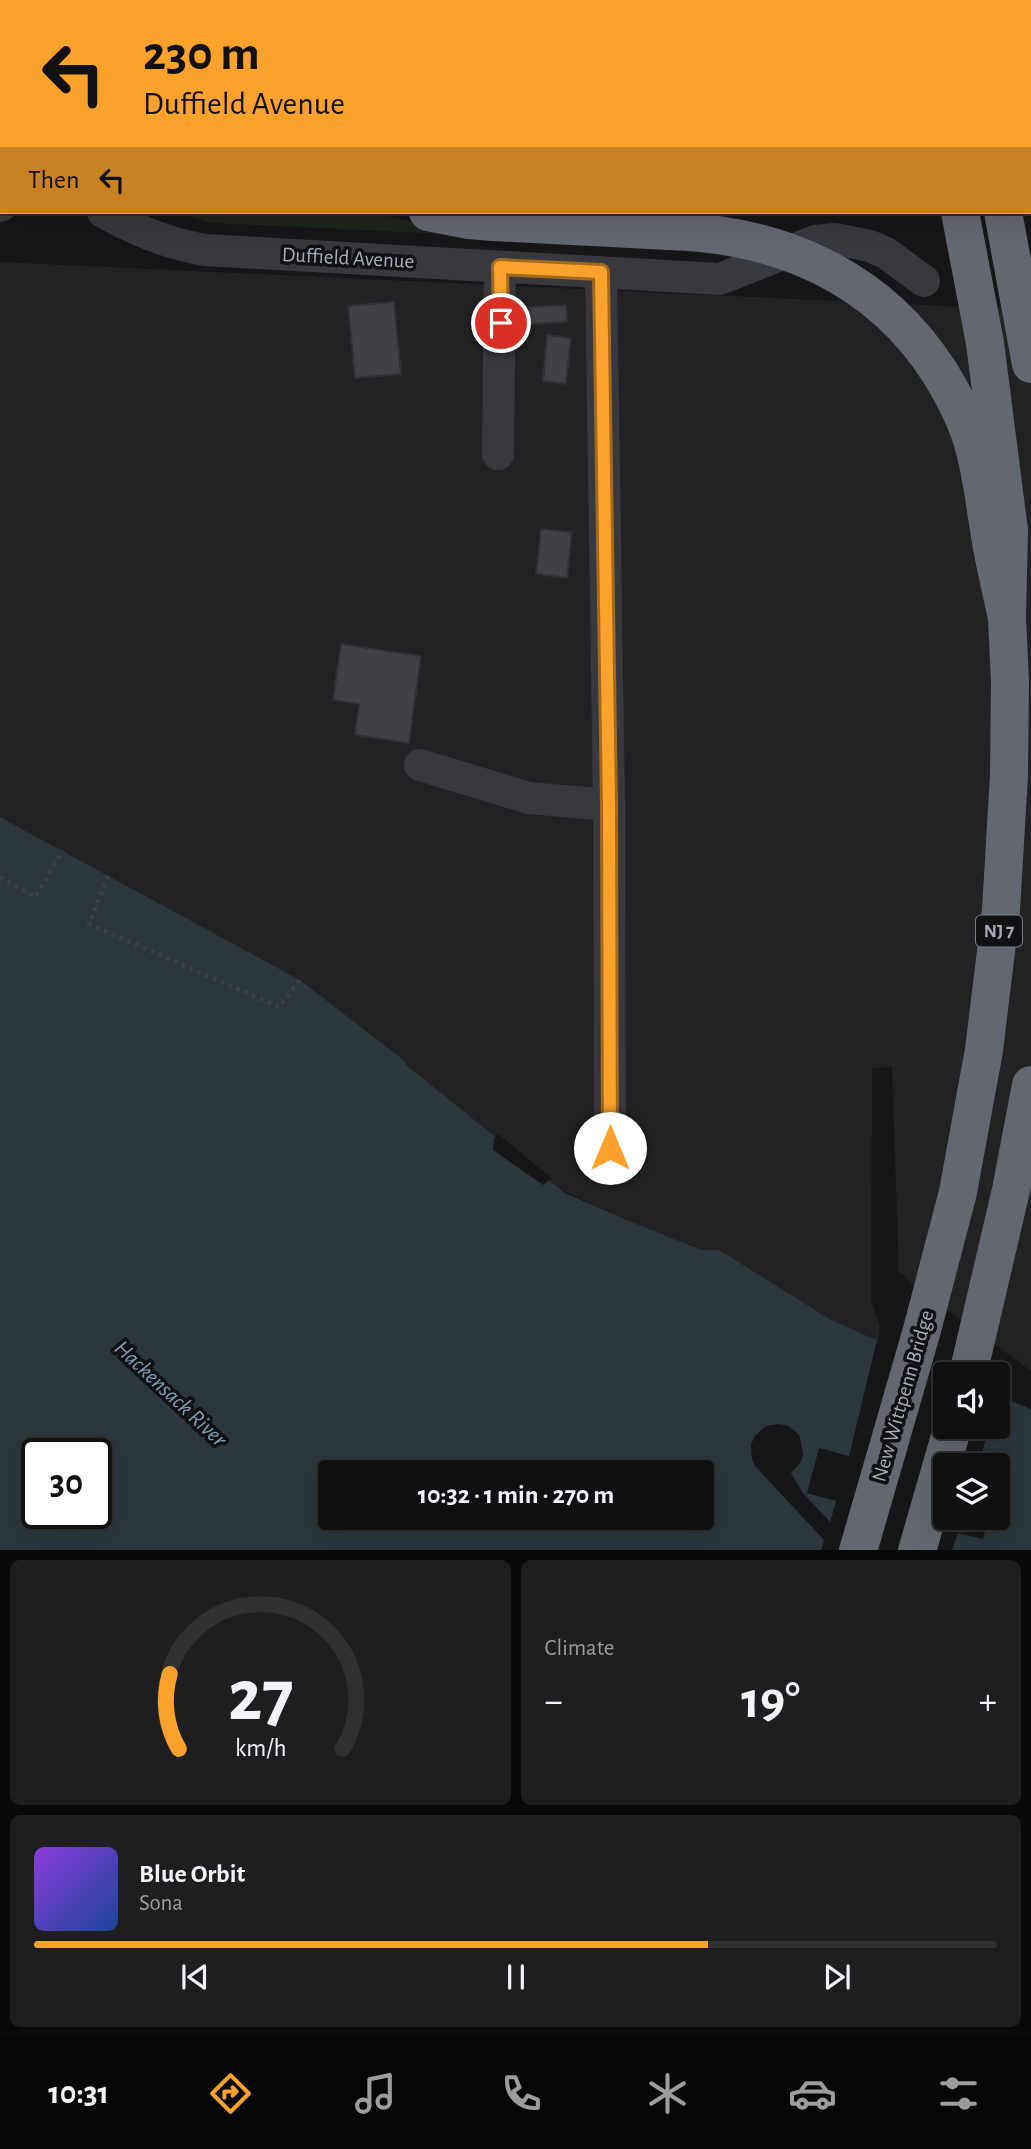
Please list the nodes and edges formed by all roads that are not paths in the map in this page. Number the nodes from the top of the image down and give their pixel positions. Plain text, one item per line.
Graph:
1 (107, 214) edge
2 (438, 214) edge
3 (960, 214) edge
4 (1003, 216) edge
5 (500, 267) junction
6 (601, 272) junction
7 (924, 281) dead end
8 (1031, 363) edge
9 (498, 453) dead end
10 (1007, 618) junction
11 (420, 765) dead end
12 (609, 805) junction
13 (1031, 1085) edge
14 (610, 1148) dead end
15 (1031, 1198) edge
16 (971, 1362) edge
17 (973, 1362) edge
18 (949, 1439) edge
19 (858, 1550) edge
20 (917, 1550) edge

1 - 5 street, Duffield Avenue
2 - 10 highway, bridge
3 - 10 highway, NJ 7, bridge
4 - 8 highway
5 - 6 street, Duffield Avenue
5 - 9 street
6 - 7 street, Duffield Avenue
6 - 12 street
10 - 19 highway, New Wittpenn Bridge / NJ 7
11 - 12 street
12 - 14 street
13 - 16 highway
15 - 17 highway
18 - 20 highway

